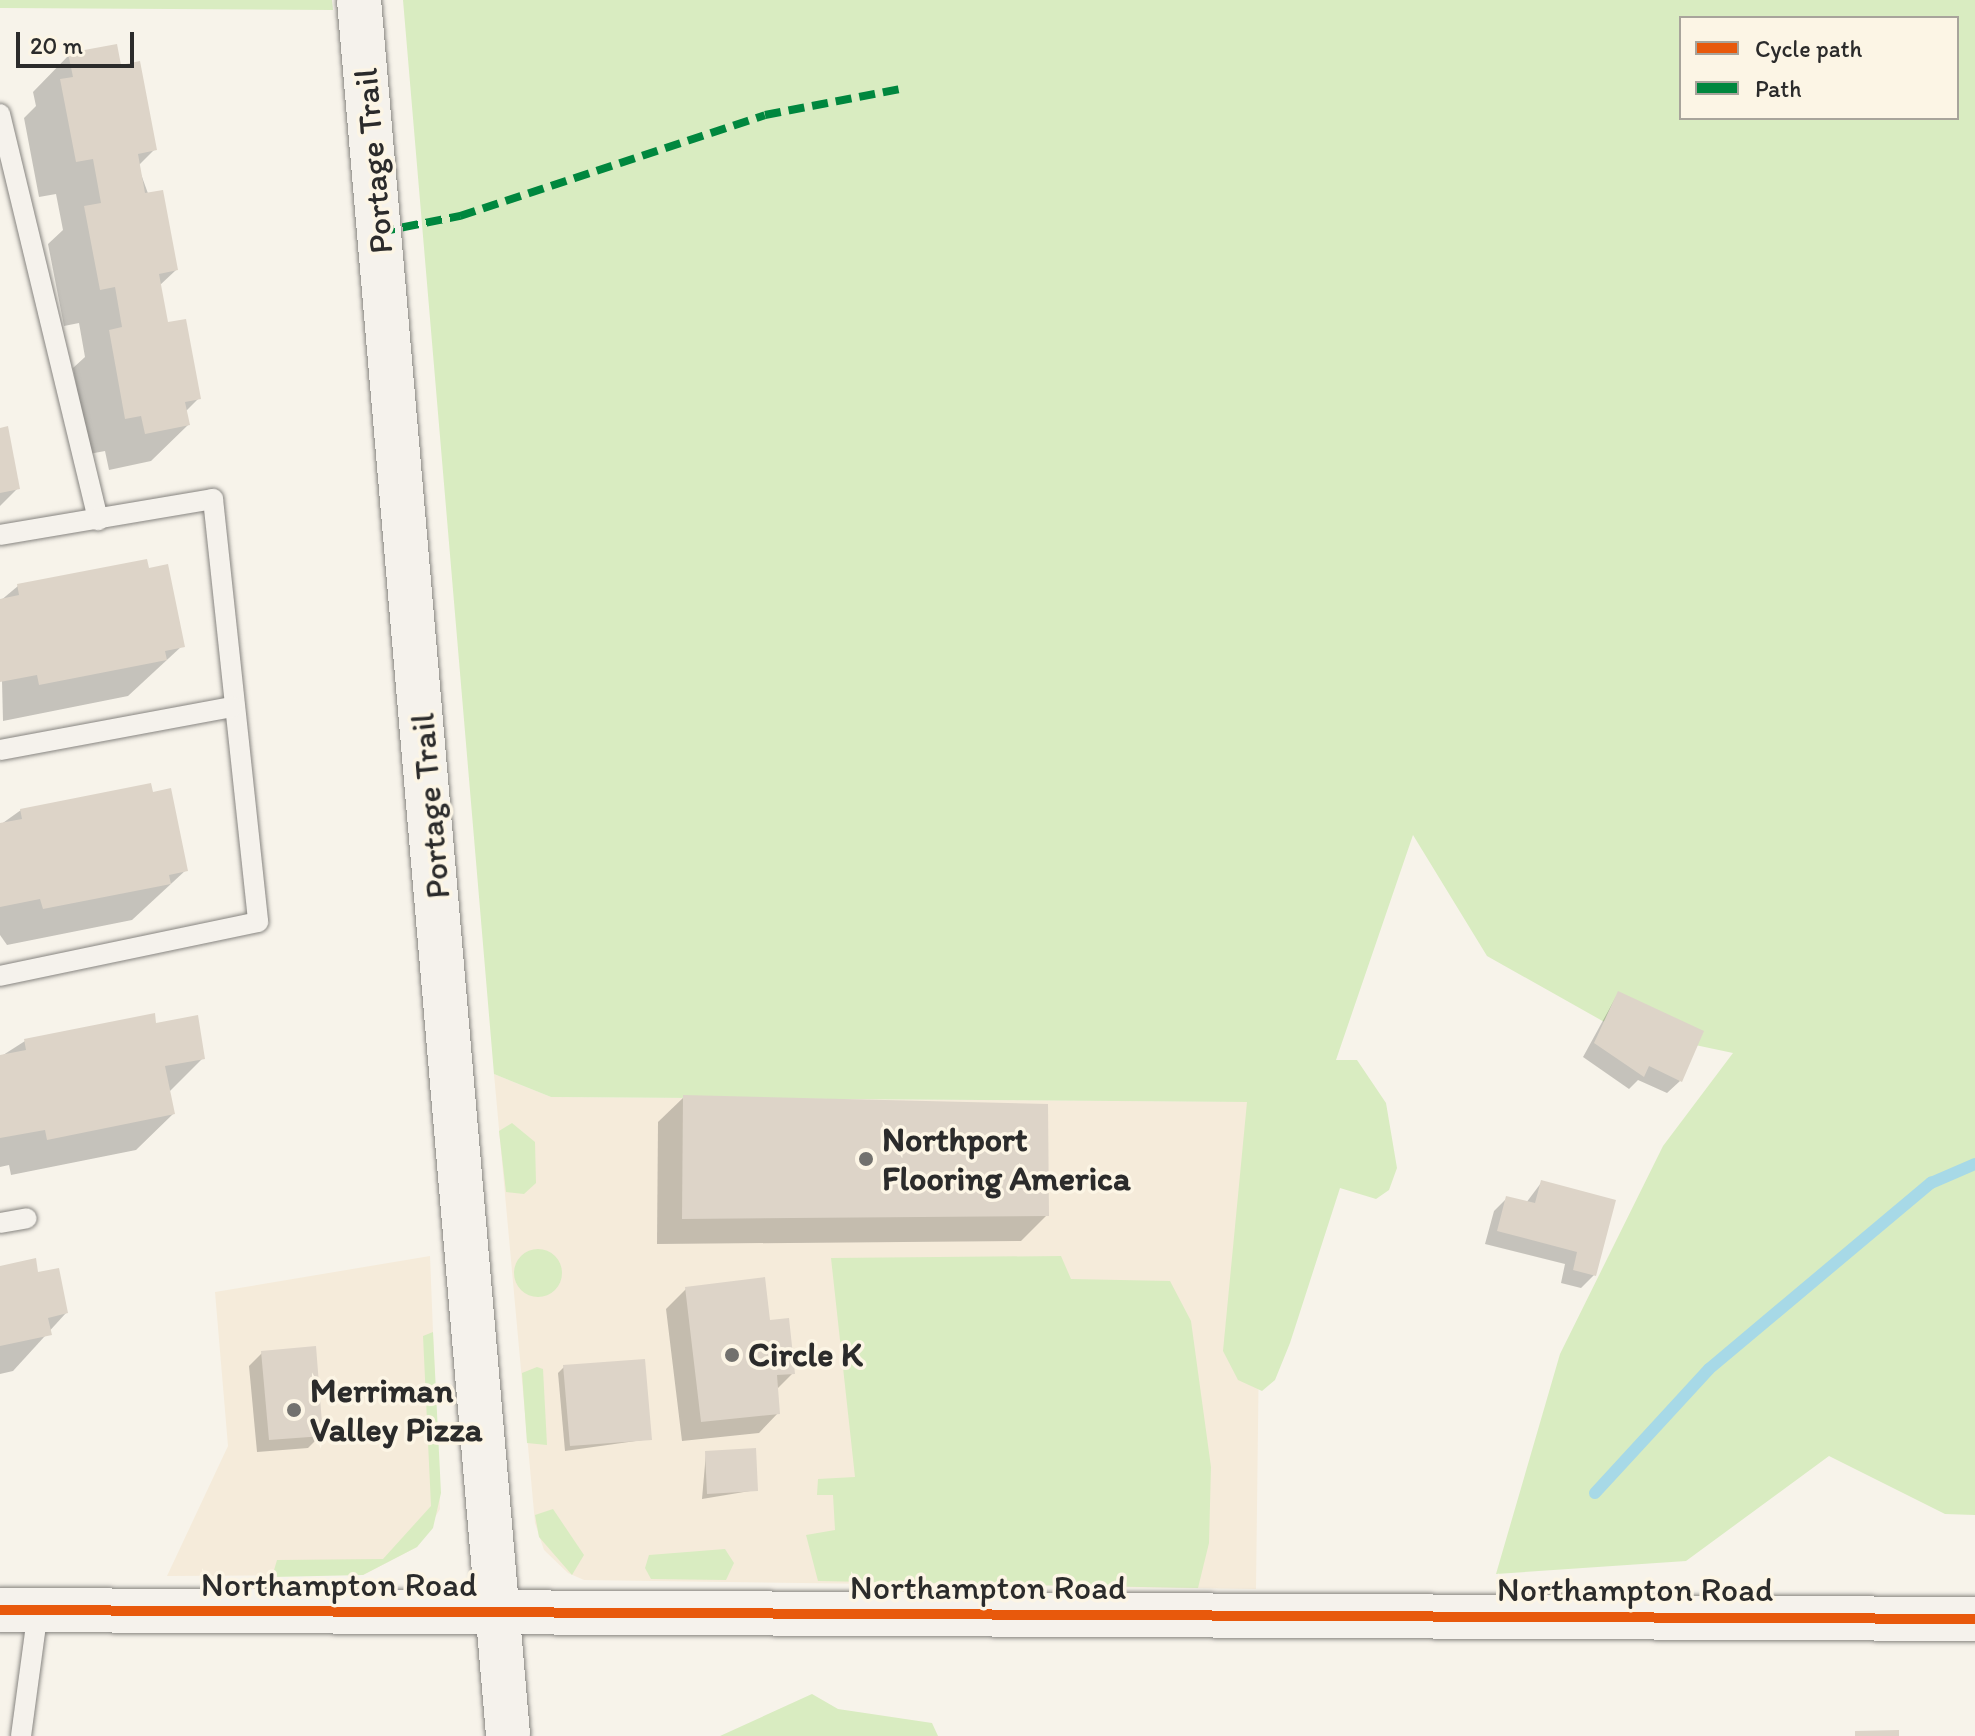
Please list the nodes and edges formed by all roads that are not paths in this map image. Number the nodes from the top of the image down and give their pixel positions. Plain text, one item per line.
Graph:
1 (359, 0) edge
2 (0, 114) edge
3 (98, 520) junction
4 (0, 535) edge
5 (232, 707) junction
6 (0, 750) edge
7 (0, 976) edge
8 (27, 1218) dead end
9 (0, 1223) edge
10 (19, 1611) edge
11 (496, 1613) junction
12 (1975, 1619) edge
13 (21, 1736) edge
14 (508, 1736) edge

1 - 11 street, Portage Trail
2 - 3 lane
3 - 4 lane
3 - 5 lane
5 - 6 lane
5 - 7 lane
8 - 9 lane
10 - 11 street, Northampton Road
10 - 13 lane
11 - 12 street, Northampton Road
11 - 14 street, Portage Trail

